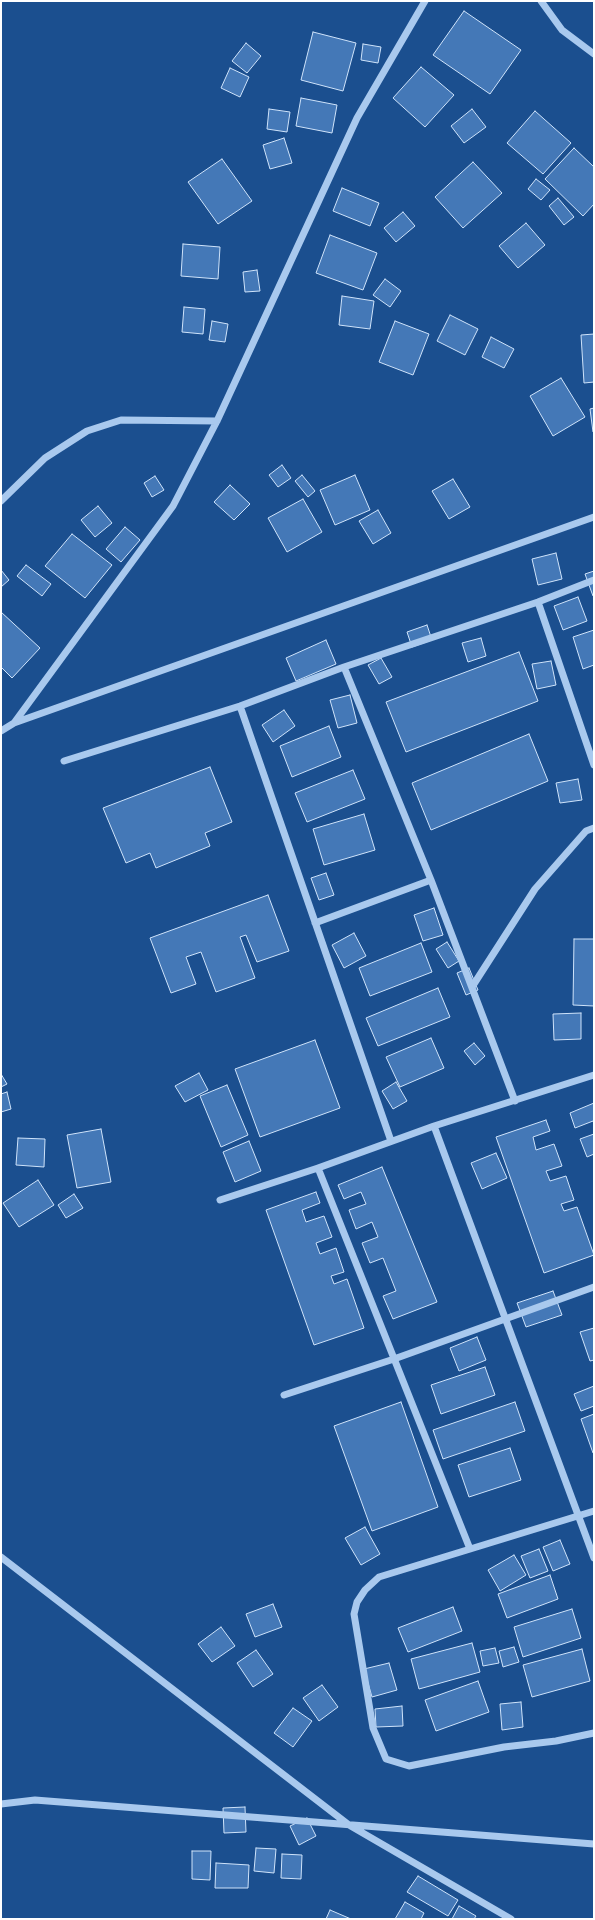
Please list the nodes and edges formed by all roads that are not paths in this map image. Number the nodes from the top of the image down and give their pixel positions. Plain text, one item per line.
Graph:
1 (425, 1) edge
2 (541, 1) edge
3 (594, 54) edge
4 (217, 421) junction
5 (1, 501) edge
6 (594, 517) edge
7 (594, 580) edge
8 (538, 602) junction
9 (344, 667) junction
10 (240, 706) junction
11 (14, 723) junction
12 (1, 731) edge
13 (64, 761) dead end
14 (594, 765) edge
15 (594, 828) edge
16 (431, 880) junction
17 (315, 923) junction
18 (472, 987) junction
19 (594, 1074) edge
20 (515, 1101) junction
21 (434, 1126) junction
22 (391, 1141) junction
23 (318, 1168) junction
24 (220, 1200) dead end
25 (594, 1287) edge
26 (505, 1318) junction
27 (394, 1359) junction
28 (284, 1395) dead end
29 (594, 1511) edge
30 (578, 1516) junction
31 (470, 1549) junction
32 (1, 1557) edge
33 (594, 1558) edge
34 (594, 1733) edge
35 (1, 1804) edge
36 (349, 1825) junction
37 (594, 1844) edge
38 (510, 1919) edge

1 - 4 street
2 - 3 street
4 - 5 street
4 - 11 street
6 - 11 street
7 - 8 street
8 - 9 street
8 - 14 street
9 - 10 street
9 - 16 street
10 - 13 street
10 - 17 street
11 - 12 street
15 - 18 street
16 - 17 street
16 - 18 street
17 - 22 street
18 - 20 street
19 - 20 street
20 - 21 street
21 - 22 street
21 - 26 street
22 - 23 street
23 - 24 street
23 - 27 street
25 - 26 street
26 - 27 street
26 - 30 street
27 - 28 street
27 - 31 street
29 - 30 street
30 - 31 street
30 - 33 street
31 - 34 street
32 - 36 street
35 - 36 street
36 - 37 street
36 - 38 street

